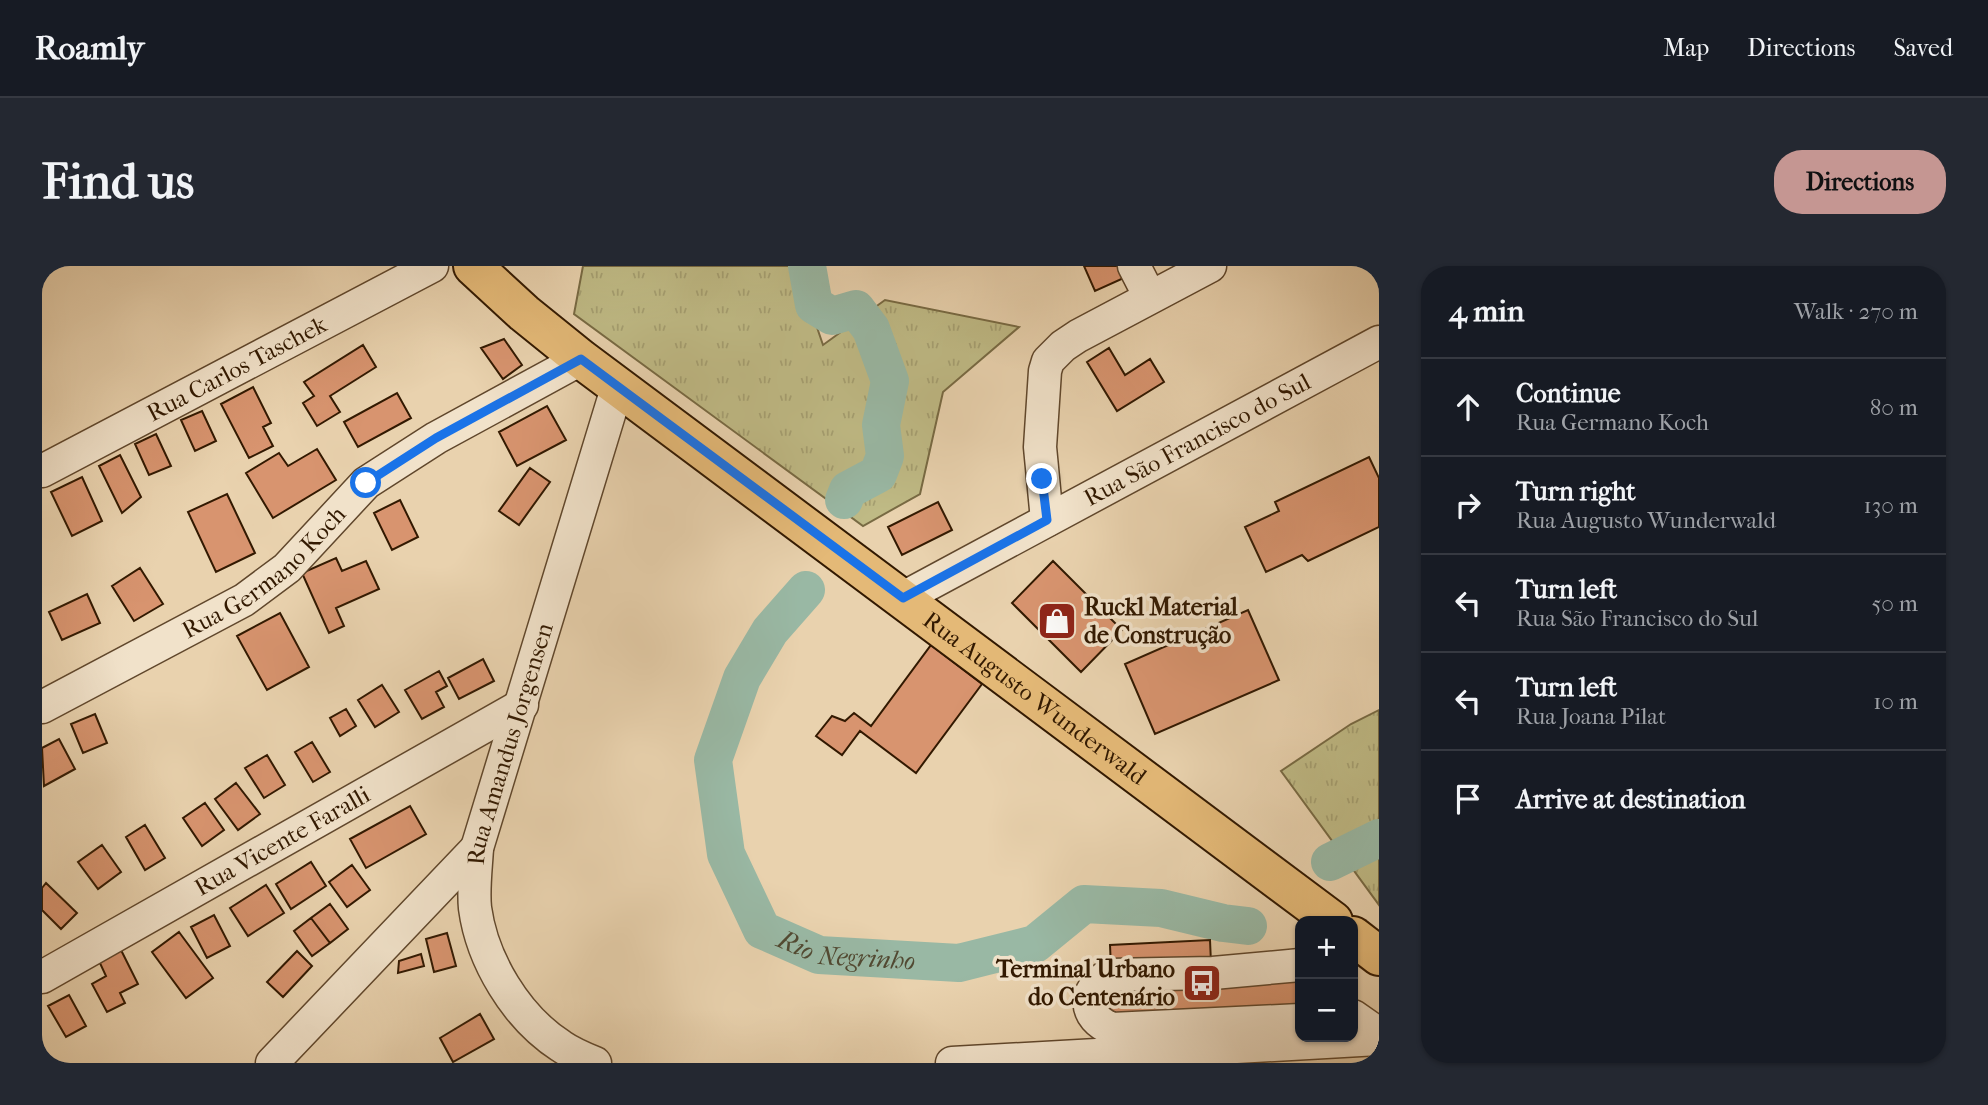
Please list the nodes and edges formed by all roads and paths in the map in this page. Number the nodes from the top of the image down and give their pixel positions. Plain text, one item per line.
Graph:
1 (432, 266) edge
2 (472, 266) edge
3 (1134, 266) edge
4 (1210, 266) edge
5 (1150, 297) junction
6 (1379, 342) edge
7 (581, 359) junction
8 (618, 385) junction
9 (42, 471) edge
10 (1047, 520) junction
11 (903, 598) junction
12 (522, 705) junction
13 (42, 708) edge
14 (477, 848) junction
15 (1326, 916) edge
16 (1358, 940) edge
17 (1379, 956) edge
18 (1295, 965) edge
19 (42, 977) edge
20 (1295, 1020) edge
21 (1358, 1020) edge
22 (1379, 1036) edge
23 (272, 1063) edge
24 (594, 1063) edge
25 (951, 1063) edge

1 - 9 street, Rua Carlos Taschek
2 - 7 main road, Rua Augusto Wunderwald
3 - 5 street
4 - 5 street
5 - 10 street
6 - 10 street, Rua São Francisco do Sul
7 - 8 main road, Rua Augusto Wunderwald
7 - 13 street, Rua Germano Koch
8 - 11 main road, Rua Augusto Wunderwald
8 - 12 street, Rua Amandus Jorgensen
10 - 11 street, Rua São Francisco do Sul
11 - 15 main road, Rua Augusto Wunderwald
12 - 14 street, Rua Amandus Jorgensen
12 - 19 street, Rua Vicente Faralli
14 - 23 street
14 - 24 street, Rua Amandus Jorgensen
16 - 17 main road
18 - 20 street
21 - 22 street
22 - 25 street

